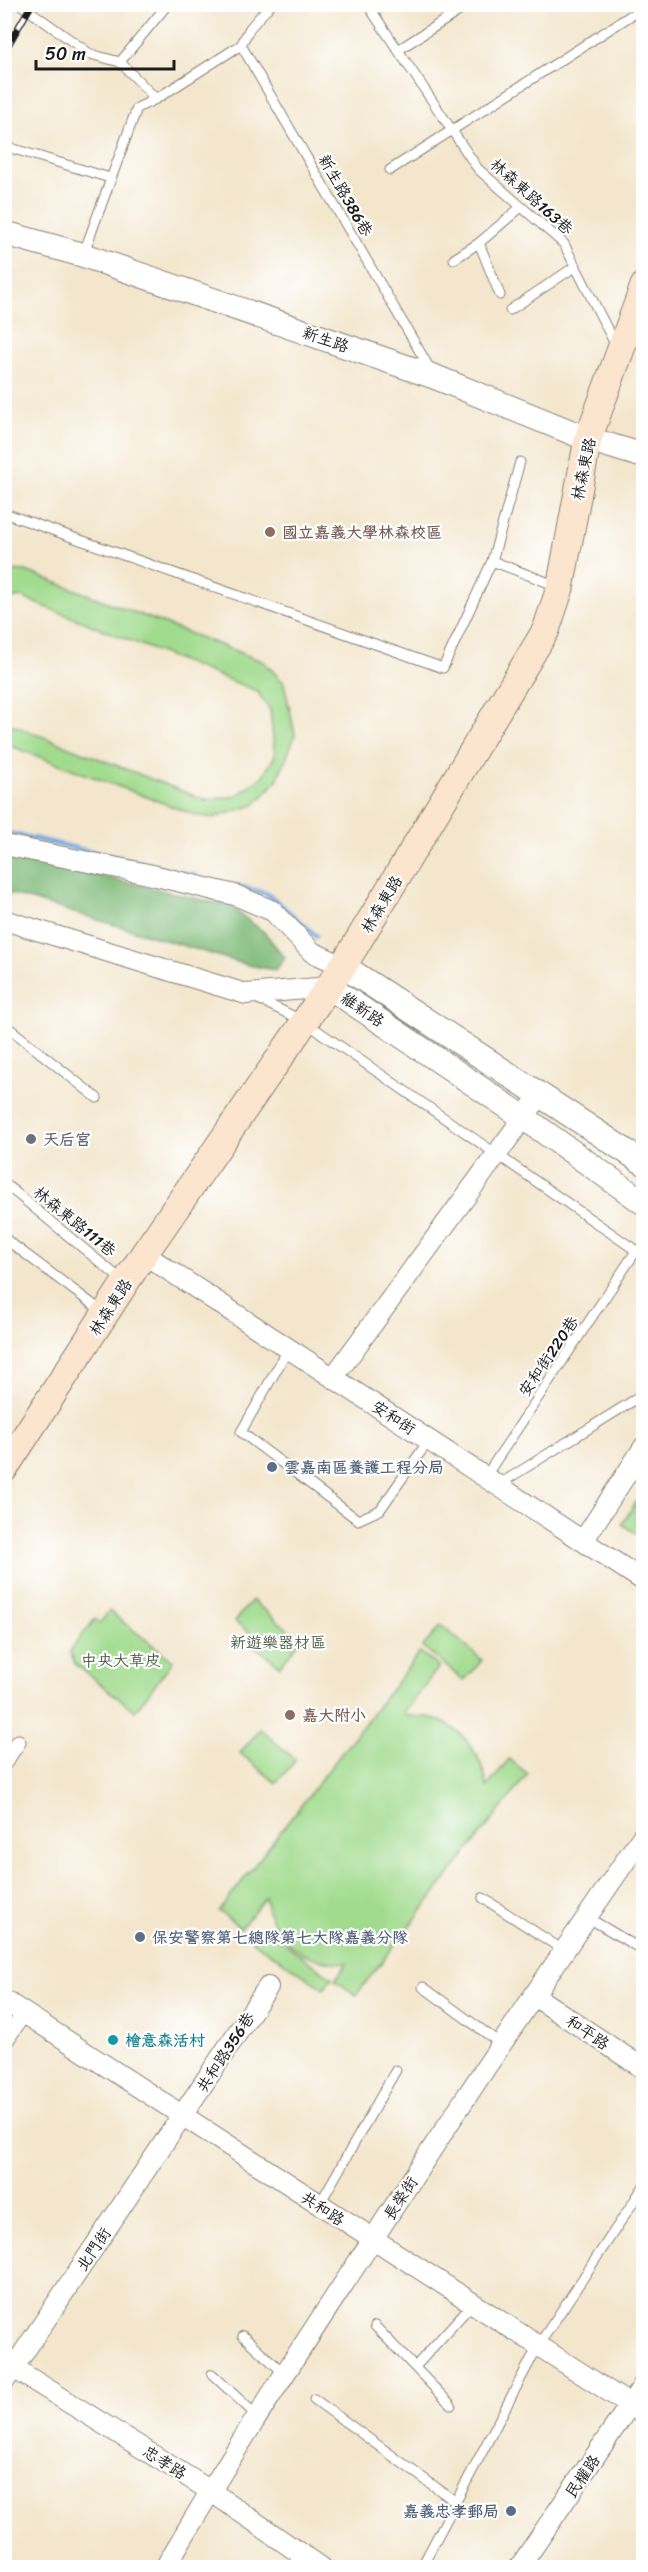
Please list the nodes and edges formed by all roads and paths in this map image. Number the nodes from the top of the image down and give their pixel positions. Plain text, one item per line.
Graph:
1 (20, 4) edge
2 (168, 4) edge
3 (271, 4) edge
4 (367, 4) edge
5 (470, 4) edge
6 (644, 7) edge
7 (241, 45) junction
8 (398, 50) junction
9 (120, 62) junction
10 (156, 99) junction
11 (452, 128) junction
12 (4, 146) edge
13 (390, 170) dead end
14 (110, 178) junction
15 (521, 207) junction
16 (4, 233) edge
17 (478, 243) junction
18 (83, 255) junction
19 (454, 259) dead end
20 (576, 266) junction
21 (644, 286) edge
22 (500, 295) dead end
23 (510, 310) dead end
24 (620, 353) junction
25 (435, 377) junction
26 (588, 440) junction
27 (644, 456) edge
28 (520, 462) dead end
29 (4, 513) edge
30 (492, 561) junction
31 (560, 588) junction
32 (4, 845) edge
33 (5, 922) edge
34 (336, 976) junction
35 (246, 994) junction
36 (305, 1022) junction
37 (4, 1024) edge
38 (540, 1095) junction
39 (97, 1098) dead end
40 (523, 1117) junction
41 (495, 1154) junction
42 (644, 1163) edge
43 (4, 1183) edge
44 (644, 1203) edge
45 (4, 1238) edge
46 (144, 1254) junction
47 (640, 1254) edge
48 (126, 1283) junction
49 (105, 1314) junction
50 (289, 1348) junction
51 (333, 1378) junction
52 (644, 1394) edge
53 (429, 1440) junction
54 (644, 1447) edge
55 (4, 1468) edge
56 (492, 1481) junction
57 (583, 1541) junction
58 (644, 1581) edge
59 (18, 1742) dead end
60 (4, 1763) edge
61 (644, 1834) edge
62 (483, 1898) dead end
63 (587, 1917) junction
64 (563, 1950) junction
65 (644, 1951) edge
66 (268, 1987) dead end
67 (423, 1987) dead end
68 (533, 1995) junction
69 (4, 2000) edge
70 (24, 2013) junction
71 (4, 2043) edge
72 (501, 2044) junction
73 (644, 2068) edge
74 (396, 2070) dead end
75 (182, 2116) junction
76 (644, 2186) edge
77 (319, 2205) junction
78 (373, 2240) junction
79 (472, 2304) junction
80 (375, 2326) dead end
81 (243, 2337) dead end
82 (538, 2346) junction
83 (415, 2367) junction
84 (7, 2370) edge
85 (212, 2374) dead end
86 (285, 2374) junction
87 (644, 2384) edge
88 (314, 2399) dead end
89 (451, 2405) dead end
90 (636, 2409) edge
91 (257, 2416) junction
92 (209, 2490) junction
93 (456, 2502) junction
94 (165, 2568) edge
95 (321, 2568) edge
96 (421, 2568) edge
97 (519, 2568) edge

1 - 9 lane
2 - 9 lane
3 - 7 lane
4 - 8 lane, 林森東路163巷
5 - 8 lane
6 - 11 lane
7 - 10 lane
7 - 25 lane, 新生路386巷
8 - 11 lane, 林森東路163巷
9 - 10 lane
10 - 14 lane
11 - 13 lane
11 - 15 lane, 林森東路163巷
12 - 14 lane
14 - 18 lane
15 - 17 lane
15 - 20 lane, 林森東路163巷
16 - 18 street, 新生路
17 - 19 lane
17 - 22 lane
18 - 25 street, 新生路
20 - 23 lane
20 - 24 lane, 林森東路163巷
21 - 24 main road, 林森東路
24 - 26 main road, 林森東路
25 - 26 street, 新生路
26 - 27 street, 新生路
26 - 31 main road, 林森東路
28 - 30 lane
29 - 30 lane
30 - 31 lane
31 - 34 main road, 林森東路
32 - 34 street
33 - 35 street, 維新路
34 - 35 street, 維新路
34 - 36 main road, 林森東路
34 - 38 street, 維新路
34 - 40 street, 維新路
35 - 36 lane
36 - 41 lane
36 - 46 main road, 林森東路
37 - 39 lane
38 - 40 street
38 - 42 street, 維新路
40 - 41 street
40 - 44 street, 維新路
41 - 47 lane
41 - 51 street
43 - 48 lane, 林森東路111巷
45 - 49 lane
46 - 48 main road, 林森東路
46 - 50 street, 安和街
47 - 56 lane, 安和街220巷
48 - 49 main road, 林森東路
49 - 55 main road, 林森東路
50 - 51 street, 安和街
50 - 53 lane
51 - 53 street, 安和街
52 - 56 lane
53 - 56 street, 安和街
54 - 57 street
56 - 57 street, 安和街
57 - 58 street, 安和街
59 - 60 street
61 - 63 street, 長榮街
62 - 64 lane
63 - 64 street, 長榮街
63 - 65 lane
64 - 68 street, 長榮街
66 - 75 street, 共和路356巷
67 - 72 lane
68 - 72 street, 長榮街
68 - 73 street, 和平路
69 - 70 street, 共和路
70 - 71 street
70 - 75 street, 共和路
72 - 78 street, 長榮街
74 - 77 lane
75 - 77 street, 共和路
75 - 84 street, 北門街
76 - 82 lane
77 - 78 street, 共和路
78 - 79 street, 共和路
78 - 86 street, 長榮街
79 - 82 street, 共和路
79 - 83 lane
80 - 83 lane
81 - 86 lane
82 - 90 street, 共和路
82 - 93 lane
83 - 89 lane
84 - 92 street, 忠孝路
85 - 91 lane
86 - 91 street, 長榮街
87 - 90 street, 民權路
88 - 93 lane
90 - 97 street, 民權路
91 - 92 street, 長榮街
92 - 94 street, 長榮街
92 - 95 street, 忠孝路
93 - 96 lane

